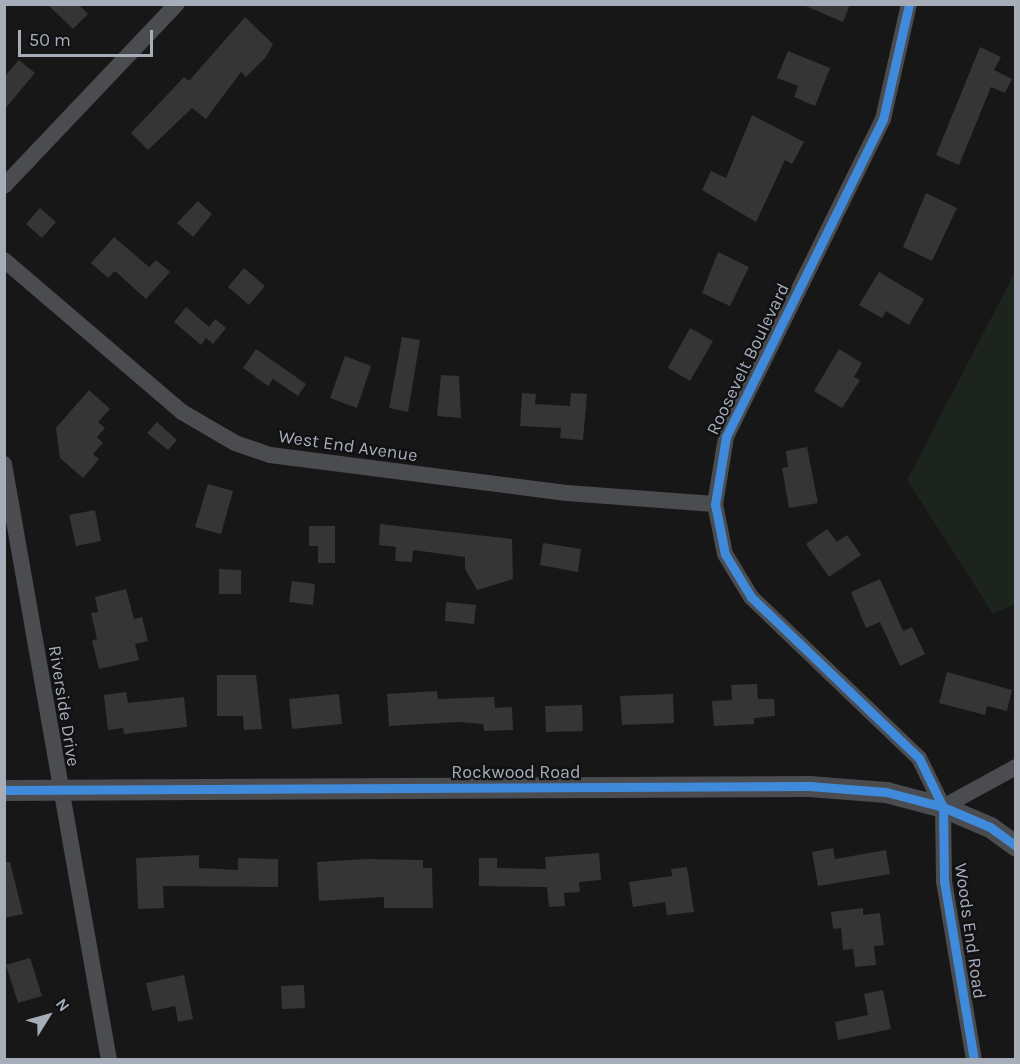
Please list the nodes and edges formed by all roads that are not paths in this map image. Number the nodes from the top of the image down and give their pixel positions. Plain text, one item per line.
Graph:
1 (177, 4) edge
2 (909, 4) edge
3 (4, 186) edge
4 (4, 260) edge
5 (5, 473) edge
6 (715, 504) junction
7 (1016, 767) edge
8 (4, 790) edge
9 (58, 791) junction
10 (943, 807) junction
11 (1016, 846) edge
12 (109, 1059) edge
13 (974, 1059) edge

1 - 3 street
2 - 6 street, Roosevelt Boulevard
4 - 6 street, West End Avenue
5 - 9 street, Riverside Drive
6 - 10 street, Roosevelt Boulevard
7 - 10 street
8 - 9 street, Rockwood Road
9 - 10 street, Rockwood Road
9 - 12 street, Riverside Drive
10 - 11 street, Rockwood Road
10 - 13 street, Woods End Road

